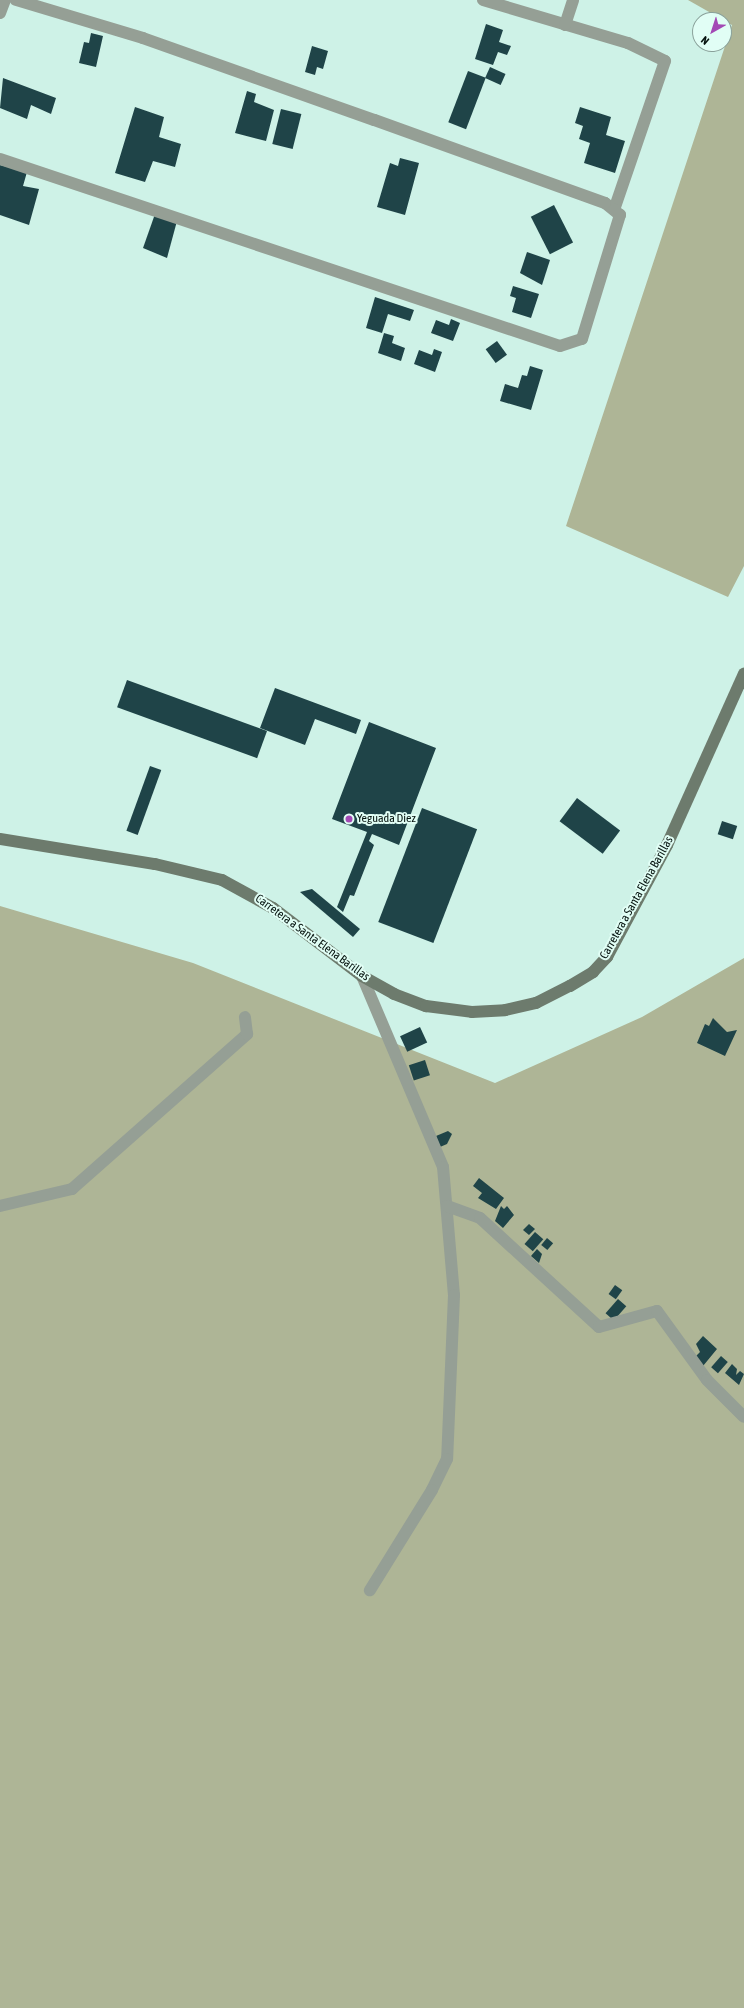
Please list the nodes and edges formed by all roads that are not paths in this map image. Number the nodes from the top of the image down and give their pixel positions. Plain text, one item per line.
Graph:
1 (6, 0) edge
2 (16, 0) edge
3 (483, 0) edge
4 (573, 0) edge
5 (0, 13) edge
6 (564, 25) junction
7 (0, 159) edge
8 (614, 210) junction
9 (744, 674) edge
10 (0, 839) edge
11 (362, 976) junction
12 (245, 1017) dead end
13 (0, 1206) edge
14 (447, 1206) junction
15 (744, 1417) edge
16 (370, 1590) dead end

1 - 5 street
2 - 8 street
3 - 6 street
4 - 6 street
6 - 8 street
7 - 8 street
9 - 11 main road, Carretera a Santa Elena Barillas
10 - 11 main road, Carretera a Santa Elena Barillas
11 - 14 street
12 - 13 street
14 - 15 street
14 - 16 street

